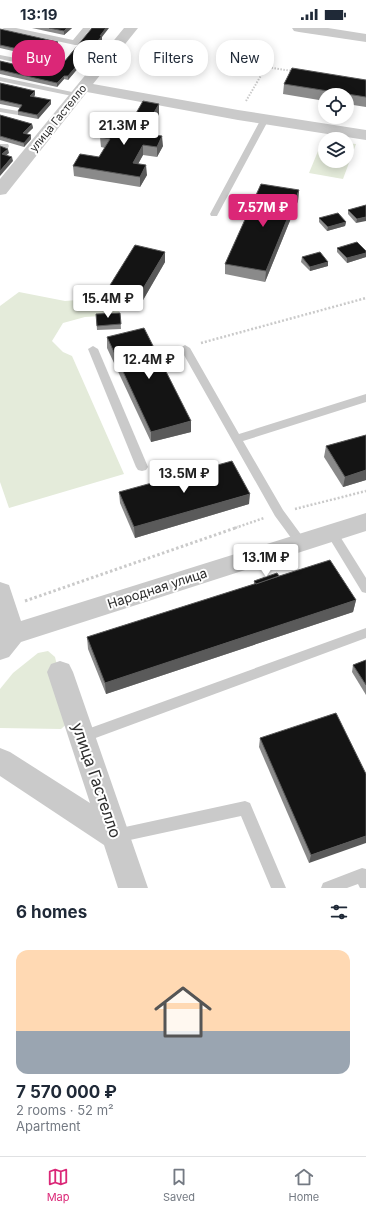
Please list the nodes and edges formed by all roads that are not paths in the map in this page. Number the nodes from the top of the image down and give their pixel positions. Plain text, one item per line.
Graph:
1 (6, 28) edge
2 (87, 28) edge
3 (131, 28) edge
4 (299, 28) edge
5 (366, 38) edge
6 (0, 57) edge
7 (12, 59) edge
8 (0, 79) edge
9 (80, 91) junction
10 (0, 110) edge
11 (18, 113) edge
12 (265, 119) junction
13 (366, 134) edge
14 (0, 190) edge
15 (214, 214) dead end
16 (185, 348) road end
17 (93, 349) dead end
18 (366, 398) edge
19 (236, 439) junction
20 (142, 468) dead end
21 (366, 522) edge
22 (332, 533) junction
23 (301, 543) junction
24 (366, 588) edge
25 (3, 600) edge
26 (366, 633) edge
27 (6, 641) edge
28 (60, 672) dead end
29 (82, 737) junction
30 (0, 761) edge
31 (116, 836) junction
32 (364, 876) edge
33 (133, 888) edge
34 (279, 888) edge
35 (328, 888) edge

1 - 2 lane
3 - 9 street, улица Гастелло
4 - 5 street
6 - 7 lane
8 - 9 lane
9 - 12 street
9 - 14 street, улица Гастелло
10 - 11 lane
12 - 13 street
12 - 15 lane
16 - 19 lane
17 - 20 lane
18 - 19 lane
19 - 23 lane
21 - 22 street, Народная улица
22 - 23 street, Народная улица
22 - 24 lane
23 - 27 street, Народная улица
25 - 27 street
26 - 29 lane
28 - 29 street, улица Гастелло
29 - 31 street, улица Гастелло
30 - 31 street
31 - 33 street, улица Гастелло
31 - 34 lane
32 - 35 lane

